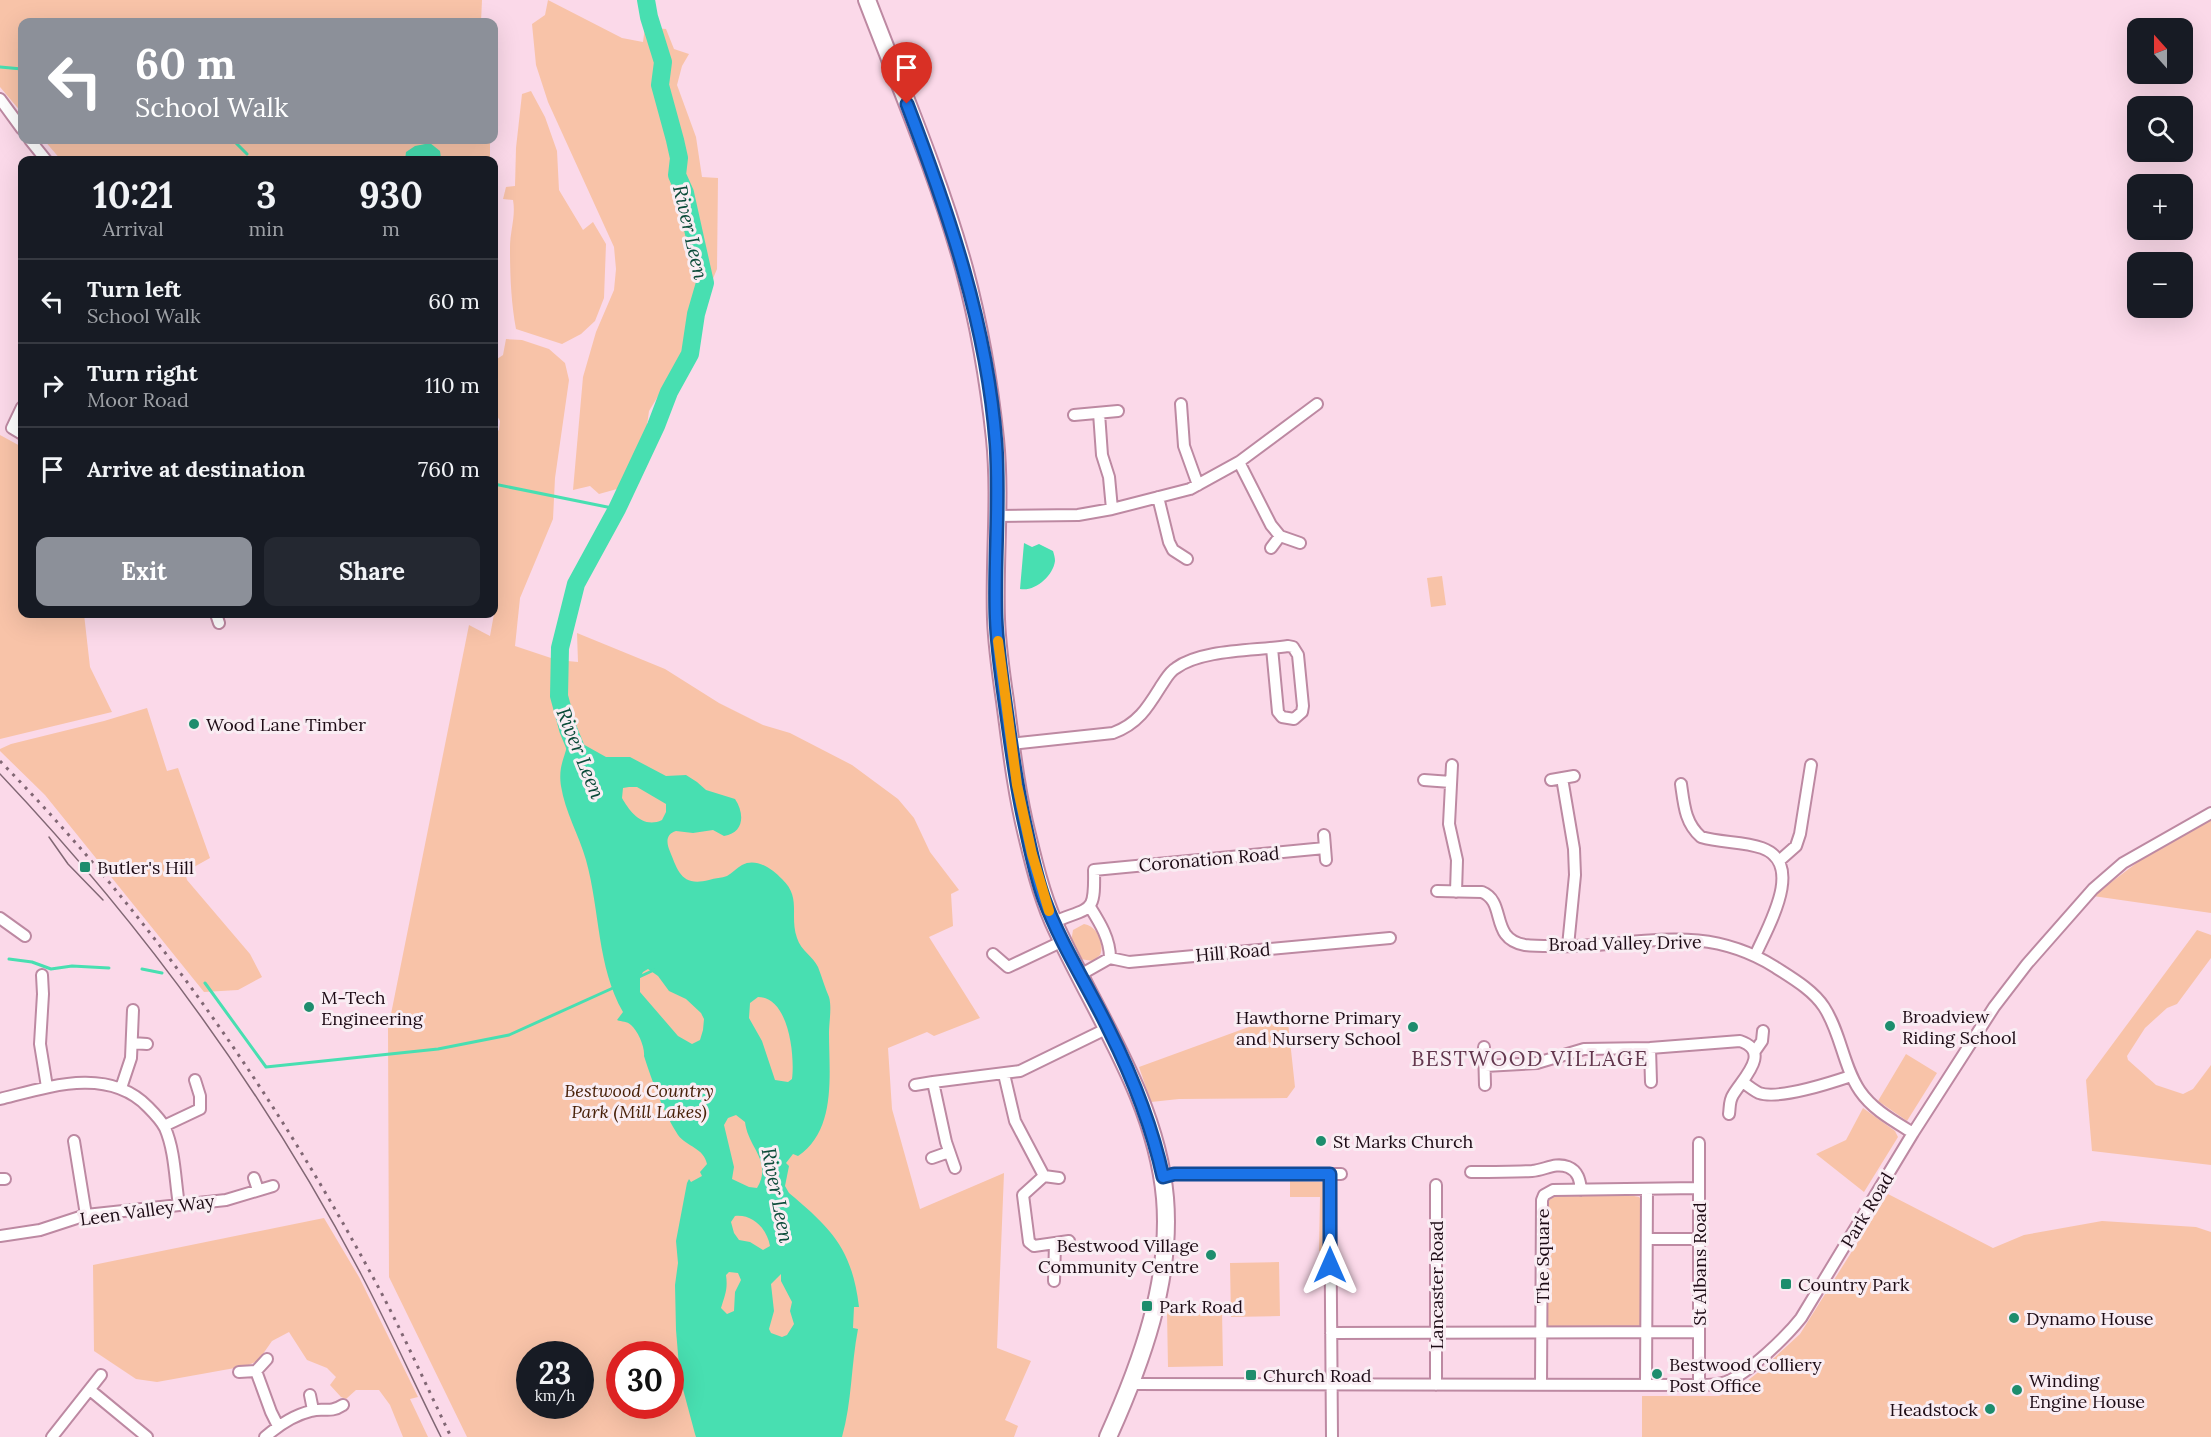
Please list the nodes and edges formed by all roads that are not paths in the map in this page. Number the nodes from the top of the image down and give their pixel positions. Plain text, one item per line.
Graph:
1 (867, 0) edge
2 (0, 99) edge
3 (18, 124) edge
4 (33, 144) edge
5 (43, 156) edge
6 (1181, 404) dead end
7 (1317, 404) dead end
8 (1118, 411) dead end
9 (1099, 413) junction
10 (18, 415) edge
11 (1074, 415) dead end
12 (1182, 422) junction
13 (1195, 423) dead end
14 (18, 432) edge
15 (1239, 462) junction
16 (1198, 485) junction
17 (1158, 498) junction
18 (1112, 509) junction
19 (997, 516) junction
20 (1280, 536) junction
21 (1300, 543) dead end
22 (1171, 546) junction
23 (1271, 548) dead end
24 (1162, 555) dead end
25 (1187, 559) dead end
26 (1272, 648) junction
27 (1010, 744) junction
28 (1452, 765) dead end
29 (1811, 765) dead end
30 (1574, 776) dead end
31 (1562, 778) junction
32 (1424, 780) dead end
33 (1551, 780) dead end
34 (1451, 782) junction
35 (1681, 784) dead end
36 (1683, 795) junction
37 (1671, 798) dead end
38 (2211, 813) edge
39 (1324, 835) dead end
40 (1325, 848) junction
41 (1326, 860) dead end
42 (1779, 861) junction
43 (1437, 891) dead end
44 (1456, 892) junction
45 (1090, 907) junction
46 (0, 918) edge
47 (1054, 922) junction
48 (25, 936) dead end
49 (1390, 938) dead end
50 (1063, 941) junction
51 (1568, 946) junction
52 (993, 954) dead end
53 (1755, 956) junction
54 (1110, 958) junction
55 (42, 975) dead end
56 (1080, 975) junction
57 (133, 1010) dead end
58 (1108, 1028) junction
59 (1763, 1031) dead end
60 (132, 1043) junction
61 (147, 1044) dead end
62 (1484, 1047) dead end
63 (1650, 1048) junction
64 (1755, 1052) junction
65 (1485, 1066) junction
66 (1004, 1074) junction
67 (1851, 1076) junction
68 (195, 1080) dead end
69 (933, 1082) junction
70 (1651, 1082) dead end
71 (1743, 1082) junction
72 (915, 1085) dead end
73 (1485, 1085) dead end
74 (47, 1087) junction
75 (121, 1088) junction
76 (0, 1099) edge
77 (1729, 1114) dead end
78 (164, 1126) junction
79 (1913, 1133) junction
80 (74, 1141) dead end
81 (1699, 1143) dead end
82 (949, 1152) junction
83 (932, 1158) dead end
84 (1491, 1160) dead end
85 (955, 1168) dead end
86 (1471, 1172) dead end
87 (1491, 1172) junction
88 (1044, 1176) junction
89 (1163, 1177) junction
90 (254, 1178) dead end
91 (1059, 1178) dead end
92 (1436, 1185) dead end
93 (273, 1186) dead end
94 (1699, 1188) junction
95 (1647, 1189) junction
96 (258, 1190) junction
97 (1581, 1190) junction
98 (179, 1205) junction
99 (86, 1215) junction
100 (0, 1236) edge
101 (1647, 1239) junction
102 (1699, 1239) junction
103 (1069, 1241) dead end
104 (1055, 1243) junction
105 (1054, 1281) dead end
106 (1646, 1332) junction
107 (1699, 1332) junction
108 (1331, 1333) junction
109 (1436, 1333) junction
110 (1541, 1333) junction
111 (267, 1359) dead end
112 (256, 1371) junction
113 (239, 1372) dead end
114 (101, 1375) dead end
115 (1131, 1384) junction
116 (1331, 1385) junction
117 (1436, 1385) junction
118 (1541, 1385) junction
119 (1646, 1385) junction
120 (1699, 1385) junction
121 (90, 1390) junction
122 (310, 1395) dead end
123 (343, 1405) dead end
124 (313, 1410) junction
125 (278, 1426) junction
126 (141, 1435) edge
127 (52, 1437) edge
128 (266, 1437) edge
129 (1108, 1437) edge
130 (1332, 1437) edge

1 - 19 main road
2 - 3 street
4 - 5 street
6 - 12 street
7 - 15 street
8 - 9 street
9 - 11 street
9 - 18 street
10 - 14 street
12 - 13 street
12 - 16 street
15 - 16 street
15 - 20 street
16 - 17 street
17 - 18 street
17 - 22 street
18 - 19 street
19 - 27 main road
20 - 21 street
20 - 23 street
22 - 24 street
22 - 25 street
26 - 26 street
26 - 27 street
27 - 47 main road
28 - 34 street
29 - 42 street
30 - 31 street
31 - 33 street
31 - 51 street
32 - 34 street
34 - 44 street
35 - 36 street
36 - 37 street
36 - 42 street
38 - 79 street, Park Road
39 - 40 street
40 - 41 street
40 - 45 street, Coronation Road
42 - 53 street
43 - 44 street, Broad Valley Drive
44 - 51 street, Broad Valley Drive
45 - 47 street
45 - 54 street
46 - 48 street
47 - 50 main road
49 - 54 street, Hill Road
50 - 52 street
50 - 56 main road
51 - 53 street, Broad Valley Drive
53 - 67 street, Broad Valley Drive
54 - 56 street
55 - 74 street
56 - 58 main road
57 - 60 street
58 - 66 street
58 - 89 main road
59 - 64 street
60 - 61 street
60 - 75 street
62 - 65 street
63 - 64 street
63 - 65 street
63 - 70 street
64 - 71 street
65 - 73 street
66 - 69 street
66 - 88 street
67 - 71 street
67 - 79 street, Broad Valley Drive
68 - 78 street
69 - 72 street
69 - 82 street
71 - 77 street
74 - 75 street
74 - 76 street
75 - 78 street
78 - 98 street
79 - 120 street, Park Road
80 - 99 street
81 - 94 street, St Albans Road
82 - 83 street
82 - 85 street
84 - 87 street
86 - 87 street
87 - 97 street
88 - 91 street
88 - 104 street
89 - 108 street
89 - 115 main road
90 - 96 street
92 - 109 street, Lancaster Road
93 - 96 street, Leen Valley Way
94 - 95 street, The Square
94 - 102 street, St Albans Road
95 - 97 street, The Square
95 - 101 street
96 - 98 street, Leen Valley Way
97 - 110 street, The Square
98 - 99 street, Leen Valley Way
99 - 100 street, Leen Valley Way
101 - 102 street
101 - 106 street
102 - 107 street, St Albans Road
103 - 104 street
104 - 105 street
106 - 107 street
106 - 110 street
106 - 119 street
107 - 120 street, St Albans Road
108 - 109 street
108 - 116 street
109 - 110 street
109 - 117 street, Lancaster Road
110 - 118 street, The Square
111 - 112 street
112 - 113 street
112 - 125 street
114 - 121 street
115 - 116 street, Park Road
115 - 129 main road
116 - 117 street, Park Road
116 - 130 street
117 - 118 street, Park Road
118 - 119 street, Park Road
119 - 120 street, Park Road
121 - 126 street
121 - 127 street
122 - 124 street
123 - 124 street
124 - 125 street
125 - 128 street

